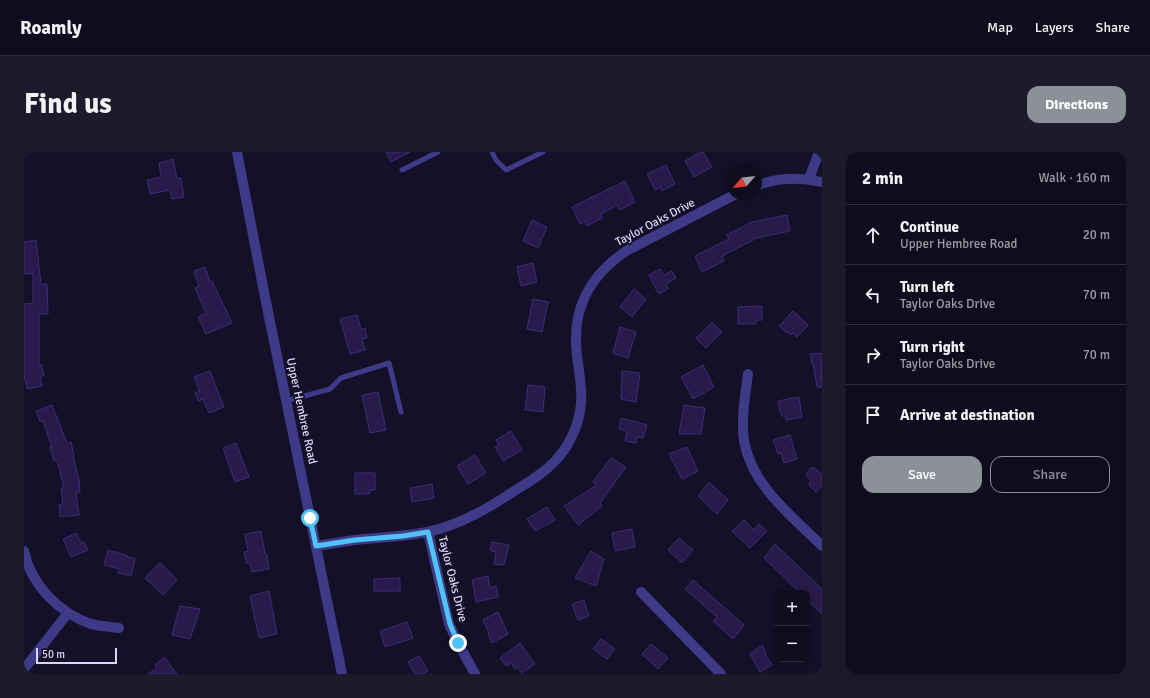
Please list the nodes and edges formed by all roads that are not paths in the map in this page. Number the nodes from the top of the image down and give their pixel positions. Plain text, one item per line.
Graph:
1 (237, 152) edge
2 (438, 152) edge
3 (492, 152) edge
4 (543, 152) edge
5 (819, 152) edge
6 (402, 170) dead end
7 (809, 179) junction
8 (822, 182) edge
9 (762, 184) edge
10 (726, 199) edge
11 (748, 374) dead end
12 (286, 401) junction
13 (401, 412) dead end
14 (428, 532) junction
15 (316, 546) junction
16 (822, 546) edge
17 (24, 551) edge
18 (640, 592) dead end
19 (68, 613) junction
20 (119, 628) dead end
21 (24, 669) edge
22 (342, 674) edge
23 (475, 674) edge
24 (721, 674) edge

1 - 12 street, Upper Hembree Road
2 - 6 lane
3 - 4 lane
5 - 7 street
7 - 8 street
7 - 9 street
10 - 14 street, Taylor Oaks Drive
11 - 16 street
12 - 13 lane
12 - 15 street, Upper Hembree Road
14 - 15 street, Taylor Oaks Drive
14 - 23 street, Taylor Oaks Drive
15 - 22 street, Upper Hembree Road
17 - 19 street
18 - 24 street
19 - 20 street
19 - 21 street

